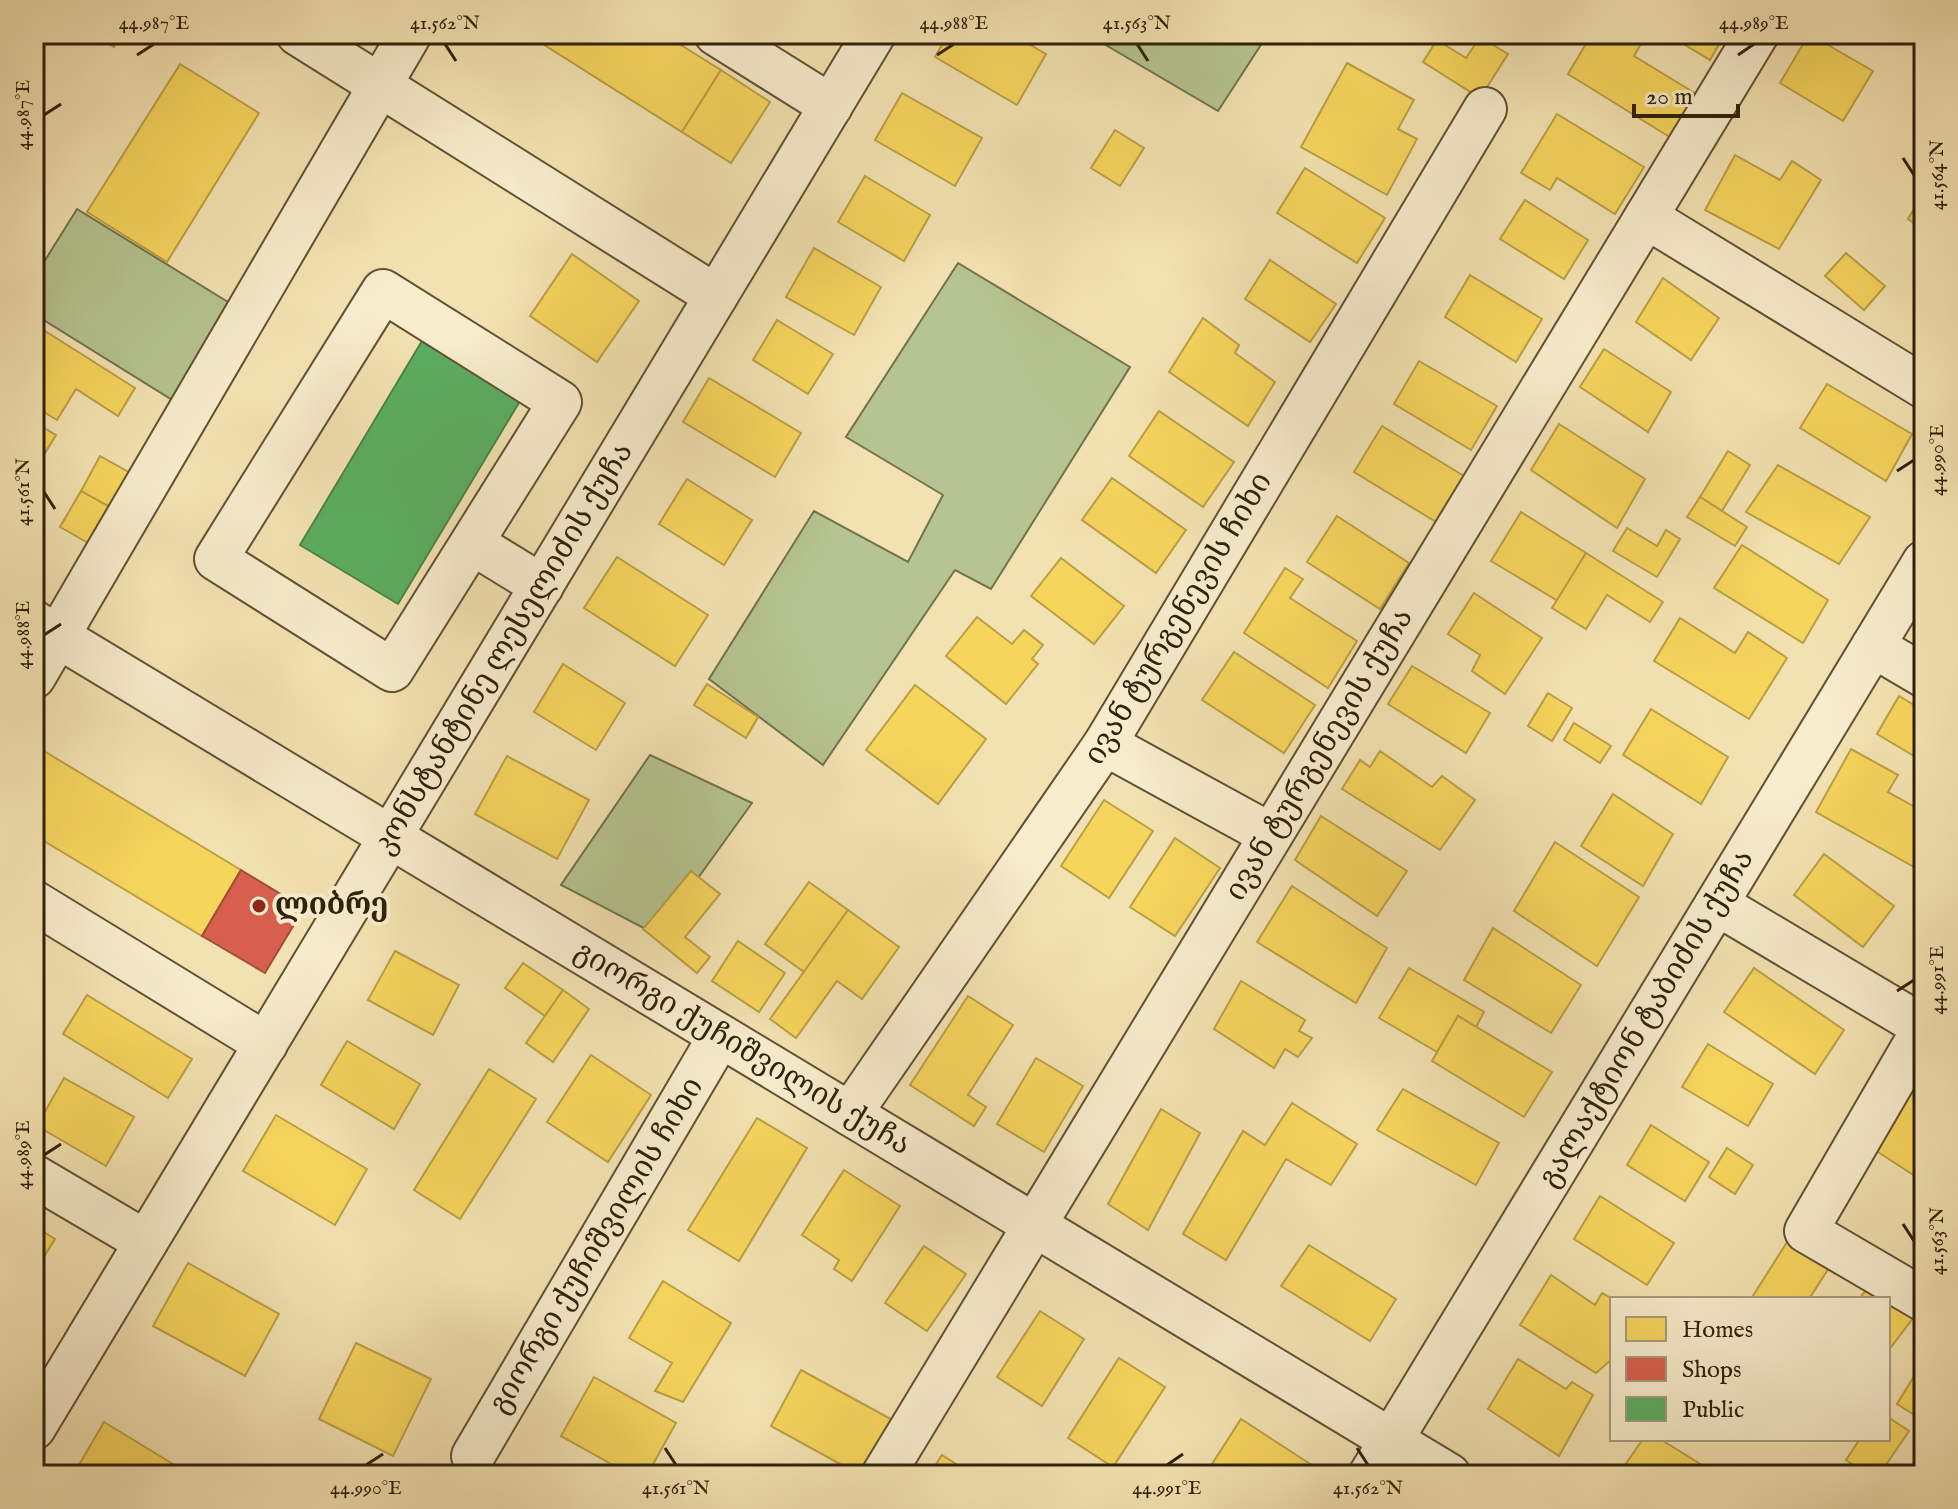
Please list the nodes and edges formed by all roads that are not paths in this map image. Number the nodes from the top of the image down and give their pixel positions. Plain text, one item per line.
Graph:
1 (298, 34) edge
2 (410, 34) edge
3 (716, 34) edge
4 (874, 34) edge
5 (1757, 34) edge
6 (381, 86) junction
7 (831, 106) junction
8 (1485, 109) dead end
9 (1646, 217) junction
10 (716, 296) junction
11 (1924, 387) edge
12 (472, 543) junction
13 (1924, 562) edge
14 (542, 586) junction
15 (46, 629) edge
16 (1873, 646) junction
17 (1924, 676) edge
18 (34, 677) edge
19 (1105, 744) junction
20 (1271, 835) junction
21 (390, 837) junction
22 (34, 902) edge
23 (1717, 904) junction
24 (1924, 1028) edge
25 (720, 1036) junction
26 (266, 1044) junction
27 (850, 1114) junction
28 (34, 1176) edge
29 (1034, 1225) junction
30 (146, 1242) junction
31 (1924, 1300) edge
32 (34, 1428) edge
33 (473, 1456) dead end
34 (1381, 1458) edge
35 (883, 1475) edge
36 (1449, 1475) edge

1 - 6 street
2 - 6 street
3 - 7 street
4 - 7 street, კონსტანტინე ლესელიძის ქუჩა
5 - 9 street, ივან ტურგენევის ქუჩა
6 - 10 street
6 - 15 street
7 - 10 street, კონსტანტინე ლესელიძის ქუჩა
8 - 19 street, ივან ტურგენევის ჩიხი
9 - 11 street
9 - 20 street, ივან ტურგენევის ქუჩა
10 - 14 street, კონსტანტინე ლესელიძის ქუჩა
12 - 12 street
12 - 14 street
13 - 16 street, გალაქტიონ ტაბიძის ქუჩა
14 - 21 street, კონსტანტინე ლესელიძის ქუჩა
15 - 18 street
15 - 21 street, გიორგი ქუჩიშვილის ქუჩა
16 - 17 street
16 - 23 street, გალაქტიონ ტაბიძის ქუჩა
19 - 20 street
19 - 27 street, ივან ტურგენევის ჩიხი
20 - 29 street, ივან ტურგენევის ქუჩა
21 - 25 street, გიორგი ქუჩიშვილის ქუჩა
21 - 26 street, კონსტანტინე ლესელიძის ქუჩა
22 - 26 street
23 - 24 street
23 - 34 street, გალაქტიონ ტაბიძის ქუჩა
24 - 31 street
25 - 27 street, გიორგი ქუჩიშვილის ქუჩა
25 - 33 street, გიორგი ქუჩიშვილის ჩიხი
26 - 30 street, კონსტანტინე ლესელიძის ქუჩა
27 - 29 street, გიორგი ქუჩიშვილის ქუჩა
28 - 30 street
29 - 34 street, გიორგი ქუჩიშვილის ქუჩა
29 - 35 street, ივან ტურგენევის ქუჩა
30 - 32 street, კონსტანტინე ლესელიძის ქუჩა
34 - 36 street, გიორგი ქუჩიშვილის ქუჩა

